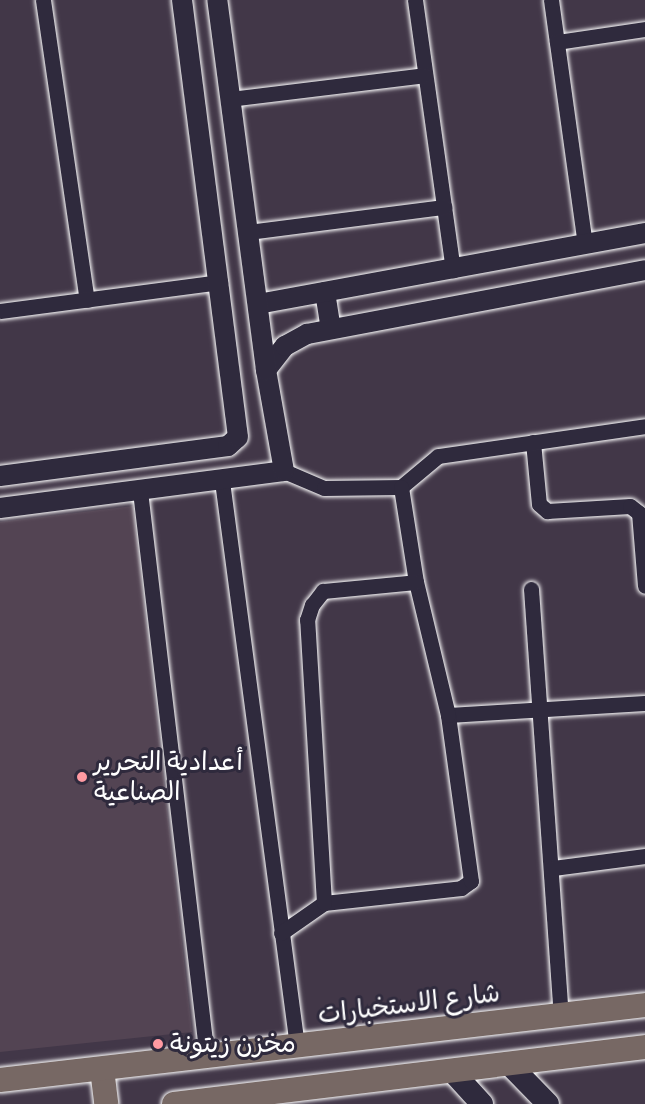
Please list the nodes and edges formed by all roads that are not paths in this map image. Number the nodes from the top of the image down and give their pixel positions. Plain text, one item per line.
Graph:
1 (43, 0) edge
2 (182, 0) edge
3 (217, 0) edge
4 (415, 0) edge
5 (551, 0) edge
6 (645, 29) edge
7 (557, 42) junction
8 (425, 75) junction
9 (230, 99) junction
10 (444, 207) junction
11 (248, 232) junction
12 (645, 233) edge
13 (585, 244) junction
14 (453, 270) junction
15 (645, 270) edge
16 (220, 282) junction
17 (325, 292) junction
18 (87, 300) junction
19 (258, 304) junction
20 (0, 311) edge
21 (331, 329) junction
22 (266, 370) junction
23 (645, 426) edge
24 (533, 442) junction
25 (284, 471) junction
26 (9, 474) edge
27 (222, 481) junction
28 (401, 487) junction
29 (140, 491) junction
30 (23, 505) junction
31 (0, 508) edge
32 (416, 582) junction
33 (645, 585) edge
34 (531, 589) dead end
35 (645, 704) edge
36 (542, 712) junction
37 (448, 715) junction
38 (645, 856) edge
39 (553, 868) junction
40 (324, 903) junction
41 (280, 933) junction
42 (645, 1005) edge
43 (561, 1015) junction
44 (297, 1046) junction
45 (645, 1047) edge
46 (207, 1058) junction
47 (508, 1063) junction
48 (102, 1069) junction
49 (451, 1070) junction
50 (0, 1080) edge
51 (227, 1101) edge
52 (106, 1104) edge
53 (174, 1104) edge
54 (482, 1104) edge
55 (548, 1104) edge

1 - 18 street
2 - 16 street
3 - 9 street
4 - 8 street
5 - 7 street
6 - 7 street
7 - 13 street
8 - 9 street
8 - 10 street
9 - 11 street
10 - 11 street
10 - 14 street
11 - 19 street
12 - 13 street
13 - 14 street
14 - 17 street
15 - 21 street
16 - 18 street
16 - 26 street
17 - 19 street
17 - 21 street
18 - 20 street
19 - 22 street
21 - 22 street
22 - 25 street
23 - 24 street
24 - 28 street
24 - 33 street
25 - 27 street
25 - 28 street
26 - 30 street
27 - 29 street
27 - 41 street
28 - 32 street
29 - 30 street
29 - 46 street
30 - 31 street
32 - 37 street
32 - 40 street
34 - 36 street
35 - 36 street
36 - 37 street
36 - 39 street
37 - 40 street
38 - 39 street
39 - 43 street
40 - 41 street
41 - 44 street
42 - 43 main road, شارع الاستخبارات
43 - 44 main road, شارع الاستخبارات
44 - 46 main road, شارع الاستخبارات
45 - 47 main road
46 - 48 main road, شارع الاستخبارات
47 - 49 main road
47 - 55 main road
48 - 50 main road, شارع الاستخبارات
48 - 52 main road
49 - 51 main road
49 - 54 main road
51 - 53 main road

